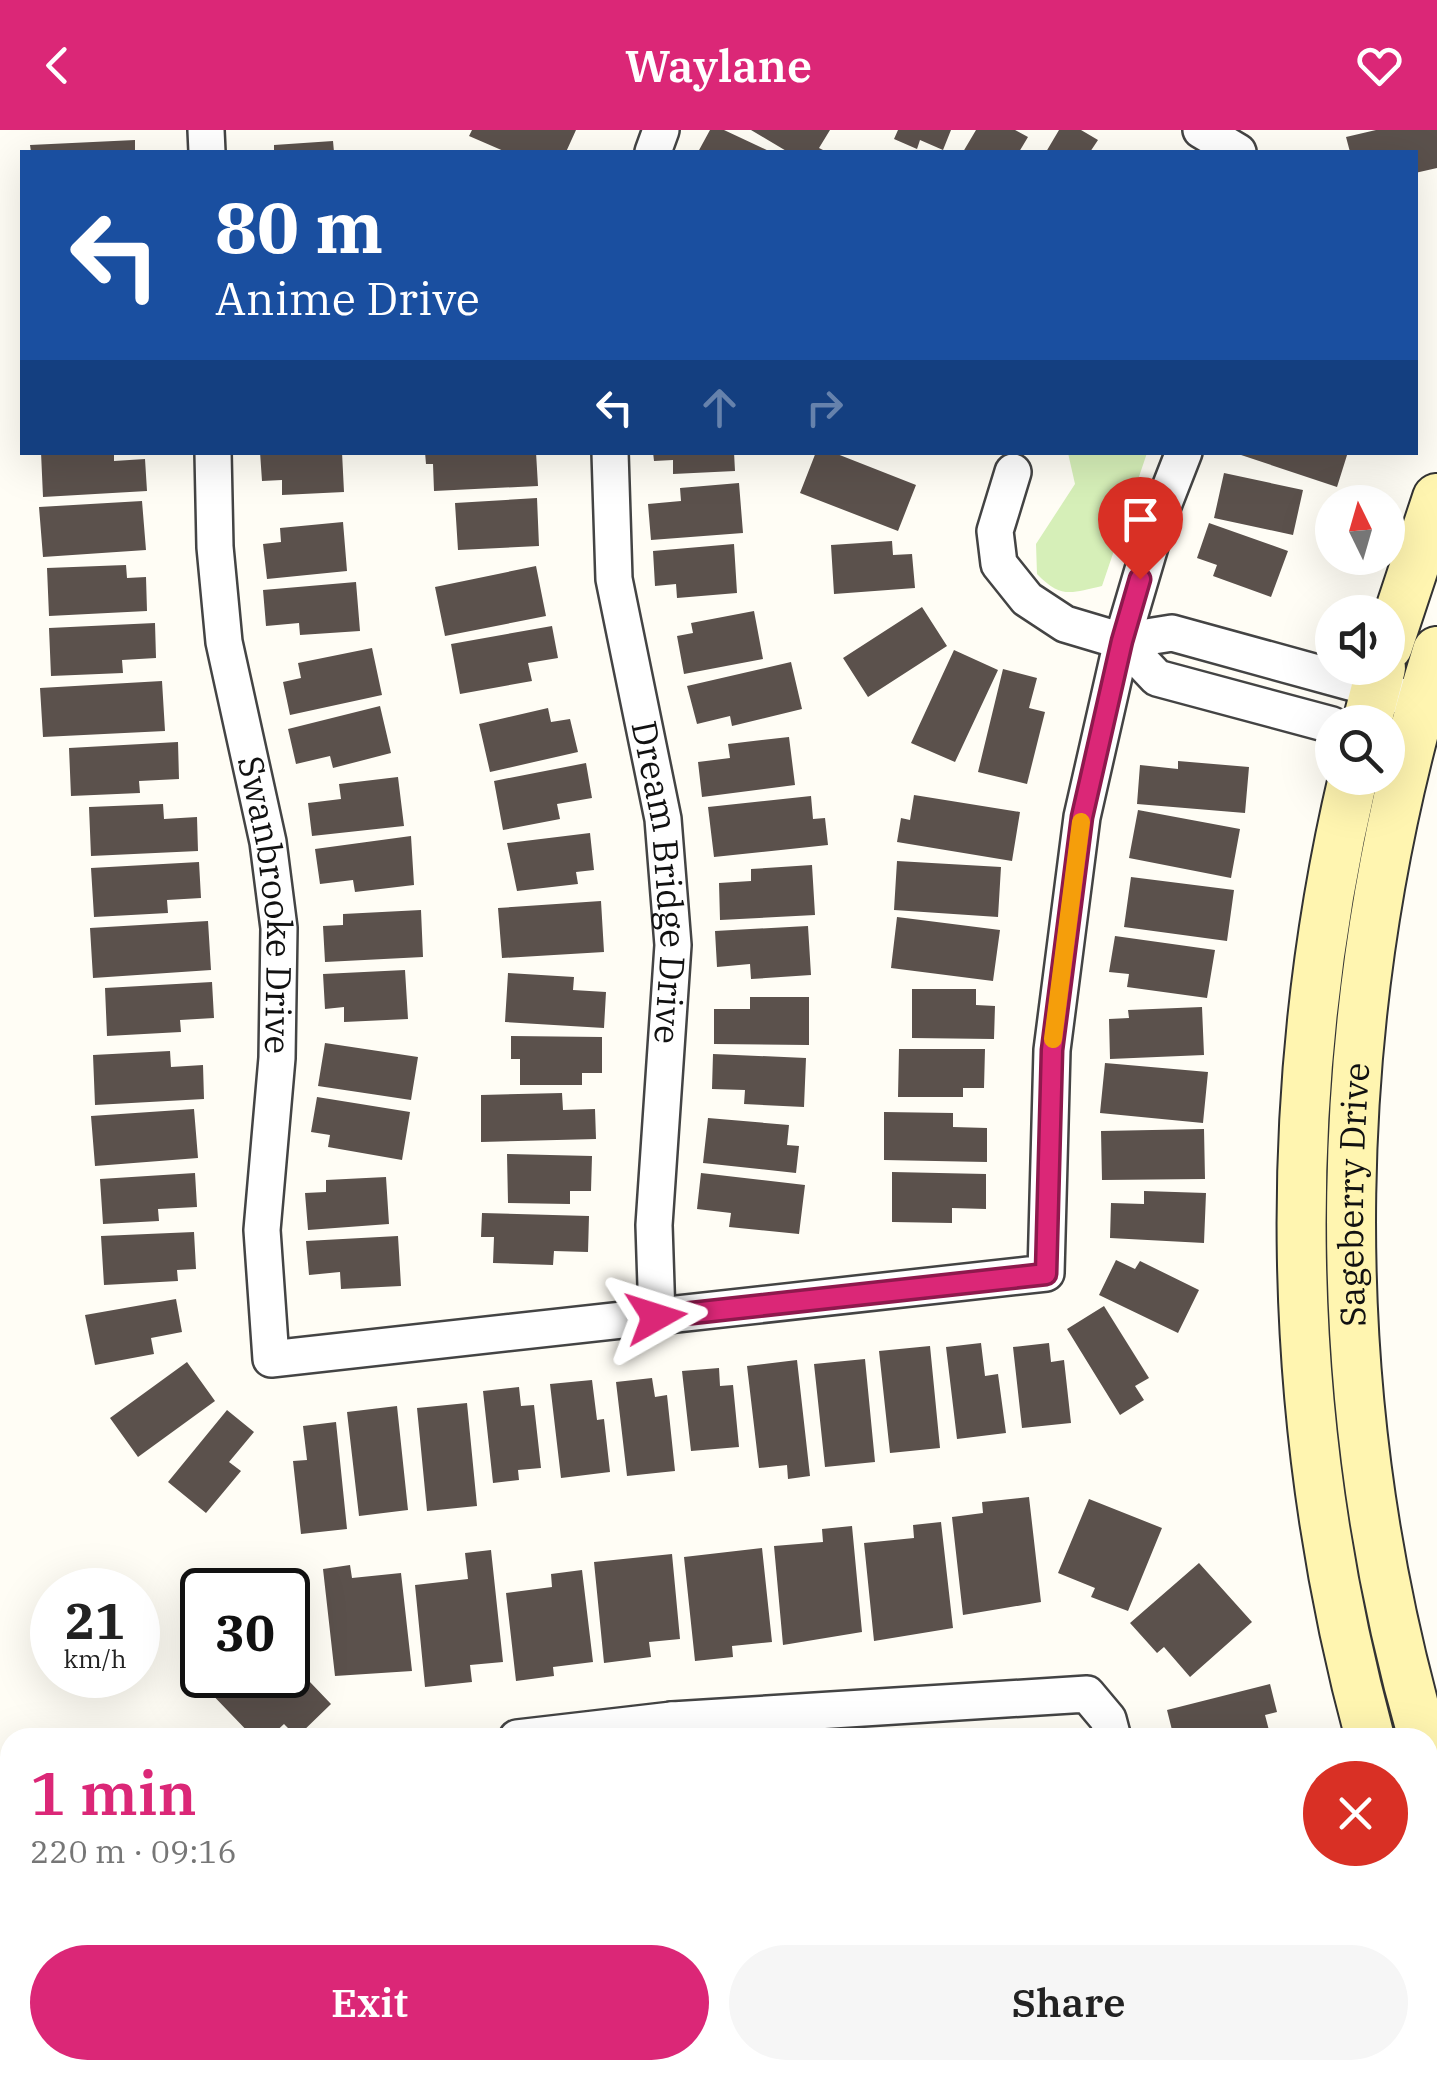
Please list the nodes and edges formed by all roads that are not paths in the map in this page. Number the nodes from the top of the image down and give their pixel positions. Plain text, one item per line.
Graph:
1 (1201, 130) edge
2 (1235, 150) edge
3 (213, 455) edge
4 (610, 455) edge
5 (1183, 455) edge
6 (1013, 472) dead end
7 (1437, 498) edge
8 (1405, 597) edge
9 (1122, 641) junction
10 (1437, 652) edge
11 (1315, 667) edge
12 (1380, 685) edge
13 (1315, 720) edge
14 (1406, 729) edge
15 (1350, 795) edge
16 (656, 1317) junction
17 (684, 1728) edge
18 (1110, 1728) edge
19 (1368, 1728) edge
20 (1419, 1728) edge

1 - 2 street
3 - 16 street, Swanbrooke Drive
4 - 16 street, Dream Bridge Drive
5 - 9 street
6 - 9 street
7 - 8 street
9 - 11 street
9 - 13 street
9 - 16 street
10 - 14 street, Sageberry Drive
12 - 14 street
14 - 20 street, Sageberry Drive
15 - 19 street, Sageberry Drive
17 - 18 street

